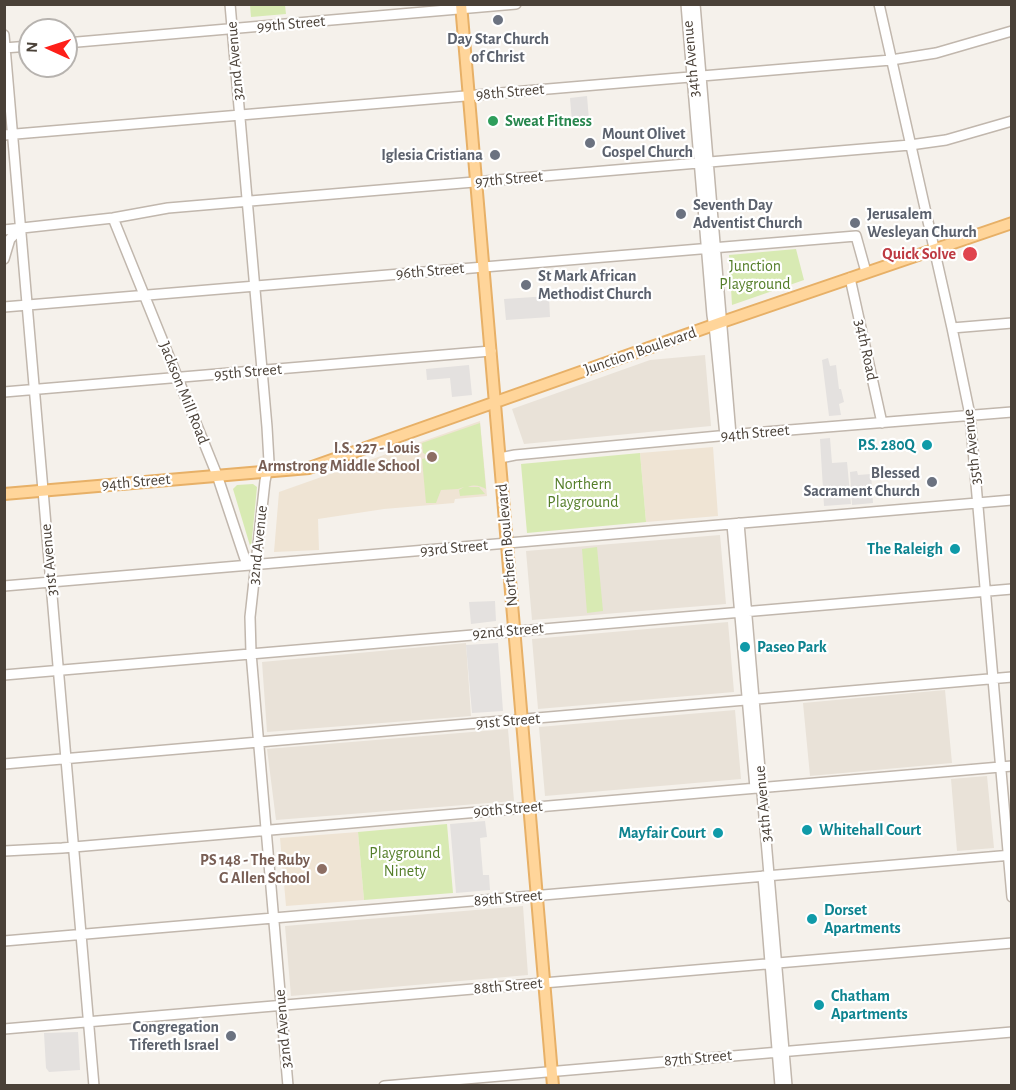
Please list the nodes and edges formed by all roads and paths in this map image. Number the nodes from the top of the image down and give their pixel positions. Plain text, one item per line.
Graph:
1 (230, 4) edge
2 (516, 4) edge
3 (686, 4) edge
4 (695, 4) edge
5 (879, 4) edge
6 (461, 7) edge
7 (232, 29) junction
8 (1011, 31) edge
9 (4, 35) edge
10 (78, 42) edge
11 (5, 48) edge
12 (891, 60) junction
13 (697, 76) junction
14 (469, 96) junction
15 (239, 115) junction
16 (1011, 121) edge
17 (9, 134) edge
18 (910, 145) junction
19 (704, 162) junction
20 (476, 182) junction
21 (246, 201) junction
22 (113, 218) junction
23 (1011, 223) edge
24 (21, 228) junction
25 (4, 230) edge
26 (711, 247) junction
27 (934, 250) junction
28 (4, 259) edge
29 (483, 267) junction
30 (866, 272) junction
31 (850, 278) junction
32 (254, 286) junction
33 (145, 296) junction
34 (27, 305) junction
35 (4, 307) edge
36 (718, 323) junction
37 (1011, 323) edge
38 (952, 328) junction
39 (491, 351) junction
40 (261, 371) junction
41 (178, 378) junction
42 (34, 390) junction
43 (4, 392) edge
44 (495, 402) junction
45 (1011, 412) edge
46 (970, 415) junction
47 (882, 423) junction
48 (728, 435) junction
49 (500, 458) junction
50 (267, 472) junction
51 (217, 476) junction
52 (43, 490) junction
53 (4, 494) edge
54 (1011, 500) edge
55 (978, 503) junction
56 (736, 523) junction
57 (507, 543) junction
58 (256, 564) junction
59 (51, 582) junction
60 (4, 586) edge
61 (1011, 589) edge
62 (986, 591) junction
63 (743, 611) junction
64 (514, 631) junction
65 (251, 653) junction
66 (58, 670) junction
67 (4, 675) edge
68 (1011, 677) edge
69 (993, 679) junction
70 (751, 699) junction
71 (522, 719) junction
72 (259, 741) junction
73 (66, 759) junction
74 (4, 764) edge
75 (1011, 766) edge
76 (1001, 767) junction
77 (758, 788) junction
78 (530, 807) junction
79 (267, 830) junction
80 (74, 846) junction
81 (4, 851) edge
82 (1010, 855) edge
83 (766, 876) junction
84 (537, 896) junction
85 (1011, 897) edge
86 (274, 918) junction
87 (81, 935) junction
88 (4, 941) edge
89 (1011, 944) edge
90 (773, 963) junction
91 (544, 983) junction
92 (282, 1006) junction
93 (88, 1022) junction
94 (4, 1029) edge
95 (1011, 1032) edge
96 (781, 1051) junction
97 (552, 1071) junction
98 (94, 1086) edge
99 (288, 1086) edge
100 (384, 1086) edge
101 (553, 1086) edge
102 (780, 1086) edge
103 (787, 1086) edge

1 - 7 street, 32nd Avenue
2 - 6 street, 99th Street
3 - 13 street, 34th Avenue
4 - 13 street, 34th Avenue
5 - 12 street, 35th Avenue
6 - 7 street, 99th Street
6 - 14 main road, Northern Boulevard
7 - 10 street, 99th Street
7 - 15 street, 32nd Avenue
8 - 12 street, 98th Street
9 - 11 street, 31st Avenue
11 - 17 street, 31st Avenue
12 - 13 street, 98th Street
12 - 18 street, 35th Avenue
13 - 14 street, 98th Street
13 - 19 street, 34th Avenue
14 - 15 street, 98th Street
14 - 20 main road, Northern Boulevard
15 - 17 street, 98th Street
15 - 21 street, 32nd Avenue
16 - 18 street, 97th Street
17 - 24 street, 31st Avenue
18 - 19 street, 97th Street
18 - 27 street, 35th Avenue
19 - 20 street, 97th Street
19 - 26 street, 34th Avenue
20 - 21 street, 97th Street
20 - 29 main road, Northern Boulevard
21 - 22 street, 97th Street
21 - 32 street, 32nd Avenue
22 - 24 street, 97th Street
22 - 33 street, Jackson Mill Road
23 - 27 main road, Junction Boulevard
24 - 25 street, 97th Street
24 - 28 street
24 - 34 street, 31st Avenue
26 - 29 street, 96th Street
26 - 30 street, 96th Street
26 - 36 street, 34th Avenue
27 - 30 main road, Junction Boulevard
27 - 38 street, 35th Avenue
29 - 32 street, 96th Street
29 - 39 main road, Northern Boulevard
30 - 31 main road, Junction Boulevard
31 - 36 main road, Junction Boulevard
31 - 47 street, 34th Road
32 - 33 street, 96th Street
32 - 40 street, 32nd Avenue
33 - 34 street, 96th Street
33 - 41 street, Jackson Mill Road
34 - 35 street, 96th Street
34 - 42 street, 31st Avenue
36 - 44 main road, Junction Boulevard
36 - 48 street, 34th Avenue
37 - 38 street
38 - 46 street, 35th Avenue
39 - 40 street, 95th Street
39 - 44 main road, Northern Boulevard
40 - 41 street, 95th Street
40 - 50 street, 32nd Avenue
41 - 42 street, 95th Street
41 - 51 street, Jackson Mill Road
42 - 43 street, 95th Street
42 - 52 street, 31st Avenue
44 - 49 main road, Northern Boulevard
44 - 50 main road, Junction Boulevard
45 - 46 street, 94th Street
46 - 47 street, 94th Street
46 - 55 street, 35th Avenue
47 - 48 street, 94th Street
48 - 49 street, 94th Street
49 - 57 main road, Northern Boulevard
50 - 51 main road, 94th Street
50 - 58 street, 32nd Avenue
51 - 52 main road, 94th Street
51 - 58 street, Jackson Mill Road
52 - 53 main road, 94th Street
52 - 59 street, 31st Avenue
54 - 55 street, 93rd Street
55 - 56 street, 93rd Street
55 - 62 street, 35th Avenue
56 - 57 street, 93rd Street
56 - 63 street, 34th Avenue
57 - 58 street, 93rd Street
57 - 64 main road, Northern Boulevard
58 - 59 street, 93rd Street
58 - 65 street, 32nd Avenue
59 - 60 street, 93rd Street
59 - 66 street, 31st Avenue
61 - 62 street, 92nd Street
62 - 63 street, 92nd Street
62 - 69 street, 35th Avenue
63 - 64 street, 92nd Street
63 - 70 street, 34th Avenue
64 - 65 street, 92nd Street
64 - 71 main road, Northern Boulevard
65 - 66 street, 92nd Street
65 - 72 street, 32nd Avenue
66 - 67 street, 92nd Street
66 - 73 street, 31st Avenue
68 - 69 street, 91st Street
69 - 70 street, 91st Street
69 - 76 street, 35th Avenue
70 - 71 street, 91st Street
70 - 77 street, 34th Avenue
71 - 72 street, 91st Street
71 - 78 main road, Northern Boulevard
72 - 73 street, 91st Street
72 - 79 street, 32nd Avenue
73 - 74 street, 91st Street
73 - 80 street, 31st Avenue
75 - 76 street, 90th Street
76 - 77 street, 90th Street
76 - 82 street, 35th Avenue
77 - 78 street, 90th Street
77 - 83 street, 34th Avenue
78 - 79 street, 90th Street
78 - 84 main road, Northern Boulevard
79 - 80 street, 90th Street
79 - 86 street, 32nd Avenue
80 - 81 street, 90th Street
80 - 87 street, 31st Avenue
82 - 83 street, 89th Street
82 - 85 street, 35th Avenue
83 - 84 street, 89th Street
83 - 90 street, 34th Avenue
84 - 86 street, 89th Street
84 - 91 main road, Northern Boulevard
86 - 87 street, 89th Street
86 - 92 street, 32nd Avenue
87 - 88 street, 89th Street
87 - 93 street, 31st Avenue
89 - 90 street, 88th Street
90 - 91 street, 88th Street
90 - 96 street, 34th Avenue
91 - 92 street, 88th Street
91 - 97 main road, Northern Boulevard
92 - 93 street, 88th Street
92 - 99 street, 32nd Avenue
93 - 94 street, 88th Street
93 - 98 street, 31st Avenue
95 - 96 street, 87th Street
96 - 97 street, 87th Street
96 - 102 street, 34th Avenue
96 - 103 street, 34th Avenue
97 - 100 street, 87th Street
97 - 101 main road, Northern Boulevard

